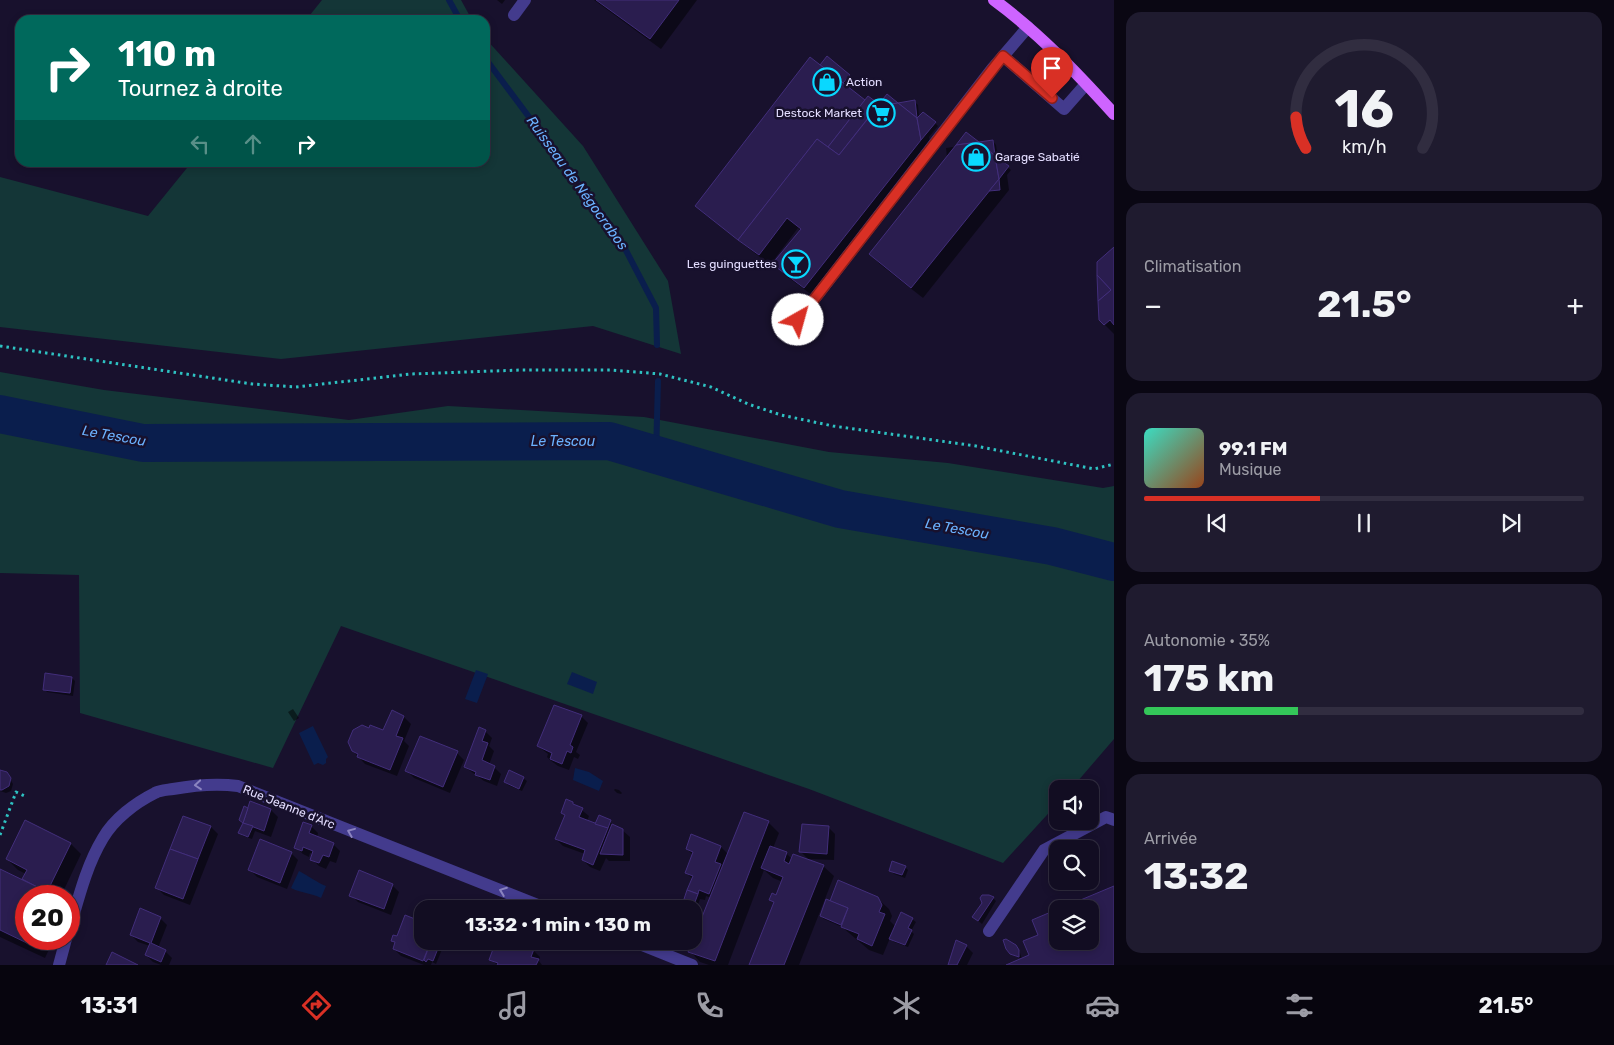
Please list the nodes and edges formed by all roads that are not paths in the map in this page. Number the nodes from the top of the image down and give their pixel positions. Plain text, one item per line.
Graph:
1 (525, 0) edge
2 (999, 1) edge
3 (514, 15) dead end
4 (1028, 27) junction
5 (1003, 56) junction
6 (1086, 84) junction
7 (1114, 114) edge
8 (798, 320) dead end
9 (1114, 820) edge
10 (80, 894) edge
11 (525, 900) edge
12 (989, 931) dead end
13 (63, 950) edge
14 (654, 950) edge
15 (58, 965) edge
16 (692, 965) edge

1 - 3 street
2 - 4 main road
4 - 5 street
4 - 6 main road
5 - 6 street
5 - 8 street
6 - 7 main road
9 - 12 street
11 -> 10 street, Rue Jeanne d'Arc
13 - 15 street
14 - 16 street

